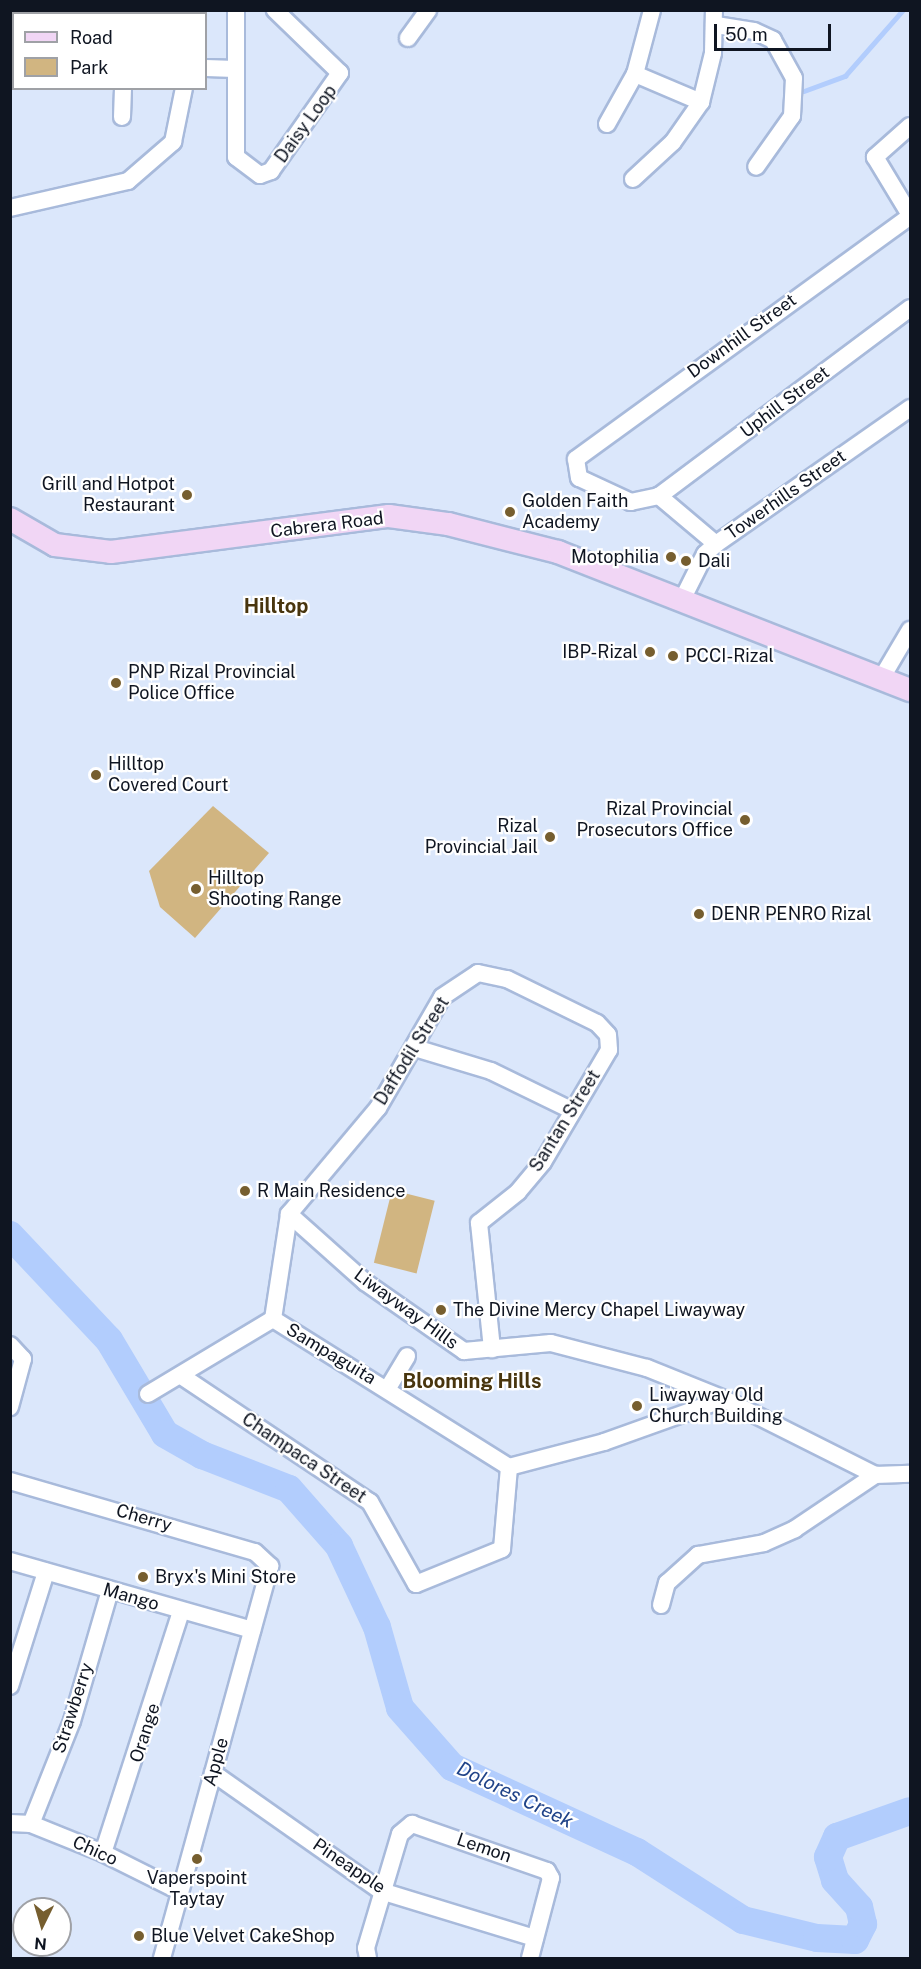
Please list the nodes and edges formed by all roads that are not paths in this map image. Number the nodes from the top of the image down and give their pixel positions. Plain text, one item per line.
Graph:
1 (236, 10) edge
2 (275, 10) edge
3 (428, 10) edge
4 (652, 10) edge
5 (715, 18) edge
6 (408, 38) dead end
7 (207, 68) edge
8 (235, 69) junction
9 (636, 74) junction
10 (123, 90) edge
11 (184, 90) edge
12 (701, 102) junction
13 (122, 117) dead end
14 (607, 124) dead end
15 (910, 126) edge
16 (756, 167) dead end
17 (633, 179) dead end
18 (10, 208) edge
19 (910, 215) edge
20 (910, 308) edge
21 (910, 408) edge
22 (659, 496) junction
23 (10, 519) edge
24 (716, 544) junction
25 (682, 600) junction
26 (910, 630) edge
27 (881, 679) junction
28 (910, 690) edge
29 (415, 1048) junction
30 (609, 1050) joint
31 (573, 1111) junction
32 (289, 1214) junction
33 (273, 1319) junction
34 (492, 1349) junction
35 (15, 1350) edge
36 (407, 1356) dead end
37 (183, 1377) junction
38 (388, 1388) junction
39 (148, 1394) dead end
40 (724, 1399) junction
41 (10, 1407) edge
42 (510, 1467) junction
43 (910, 1474) edge
44 (875, 1475) junction
45 (10, 1481) edge
46 (10, 1561) edge
47 (270, 1566) joint
48 (46, 1572) junction
49 (110, 1590) junction
50 (661, 1605) dead end
51 (181, 1611) junction
52 (252, 1630) junction
53 (10, 1686) edge
54 (213, 1773) junction
55 (10, 1823) edge
56 (31, 1824) junction
57 (103, 1853) junction
58 (177, 1890) junction
59 (381, 1891) junction
60 (535, 1938) junction
61 (162, 1959) edge
62 (368, 1959) edge
63 (530, 1959) edge

1 - 8 street, Daisy Loop
2 - 8 street, Daisy Loop
3 - 6 street
4 - 9 street
5 - 12 street
5 - 16 street
7 - 8 street
9 - 12 street
9 - 14 street
10 - 13 street
11 - 18 street
12 - 17 street
15 - 19 street
19 - 22 street, Downhill Street
20 - 22 street, Uphill Street
21 - 24 street, Towerhills Street
22 - 24 street
23 - 25 main road, Cabrera Road
24 - 25 street, Towerhills Street
25 - 27 main road, Cabrera Road
26 - 27 street
27 - 28 main road, Cabrera Road
29 - 30 street, Daffodil Street
29 - 31 street
29 - 32 street, Daffodil Street
30 - 31 street, Santan Street
31 - 34 street, Santan Street
32 - 33 street
32 - 34 street, Liwayway Hills
33 - 37 street
33 - 38 street, Sampaguita
34 - 40 street, Liwayway Hills
35 - 41 street
36 - 38 street
37 - 39 street
37 - 42 street, Champaca Street
38 - 42 street, Sampaguita
40 - 42 street
40 - 44 street, Liwayway Hills
43 - 44 street, Liwayway Hills
44 - 50 street
45 - 47 street, Cherry
46 - 48 street, Mango
47 - 52 street, Apple
48 - 49 street, Mango
48 - 53 street
49 - 51 street, Mango
49 - 56 street, Strawberry
51 - 52 street, Mango
51 - 57 street, Orange
52 - 54 street, Apple
54 - 58 street, Apple
54 - 59 street, Pineapple
55 - 56 street, Chico
56 - 57 street, Chico
57 - 58 street, Chico
58 - 61 street, Apple
59 - 60 street, Pineapple
59 - 60 street, Lemon
59 - 62 street
60 - 63 street

